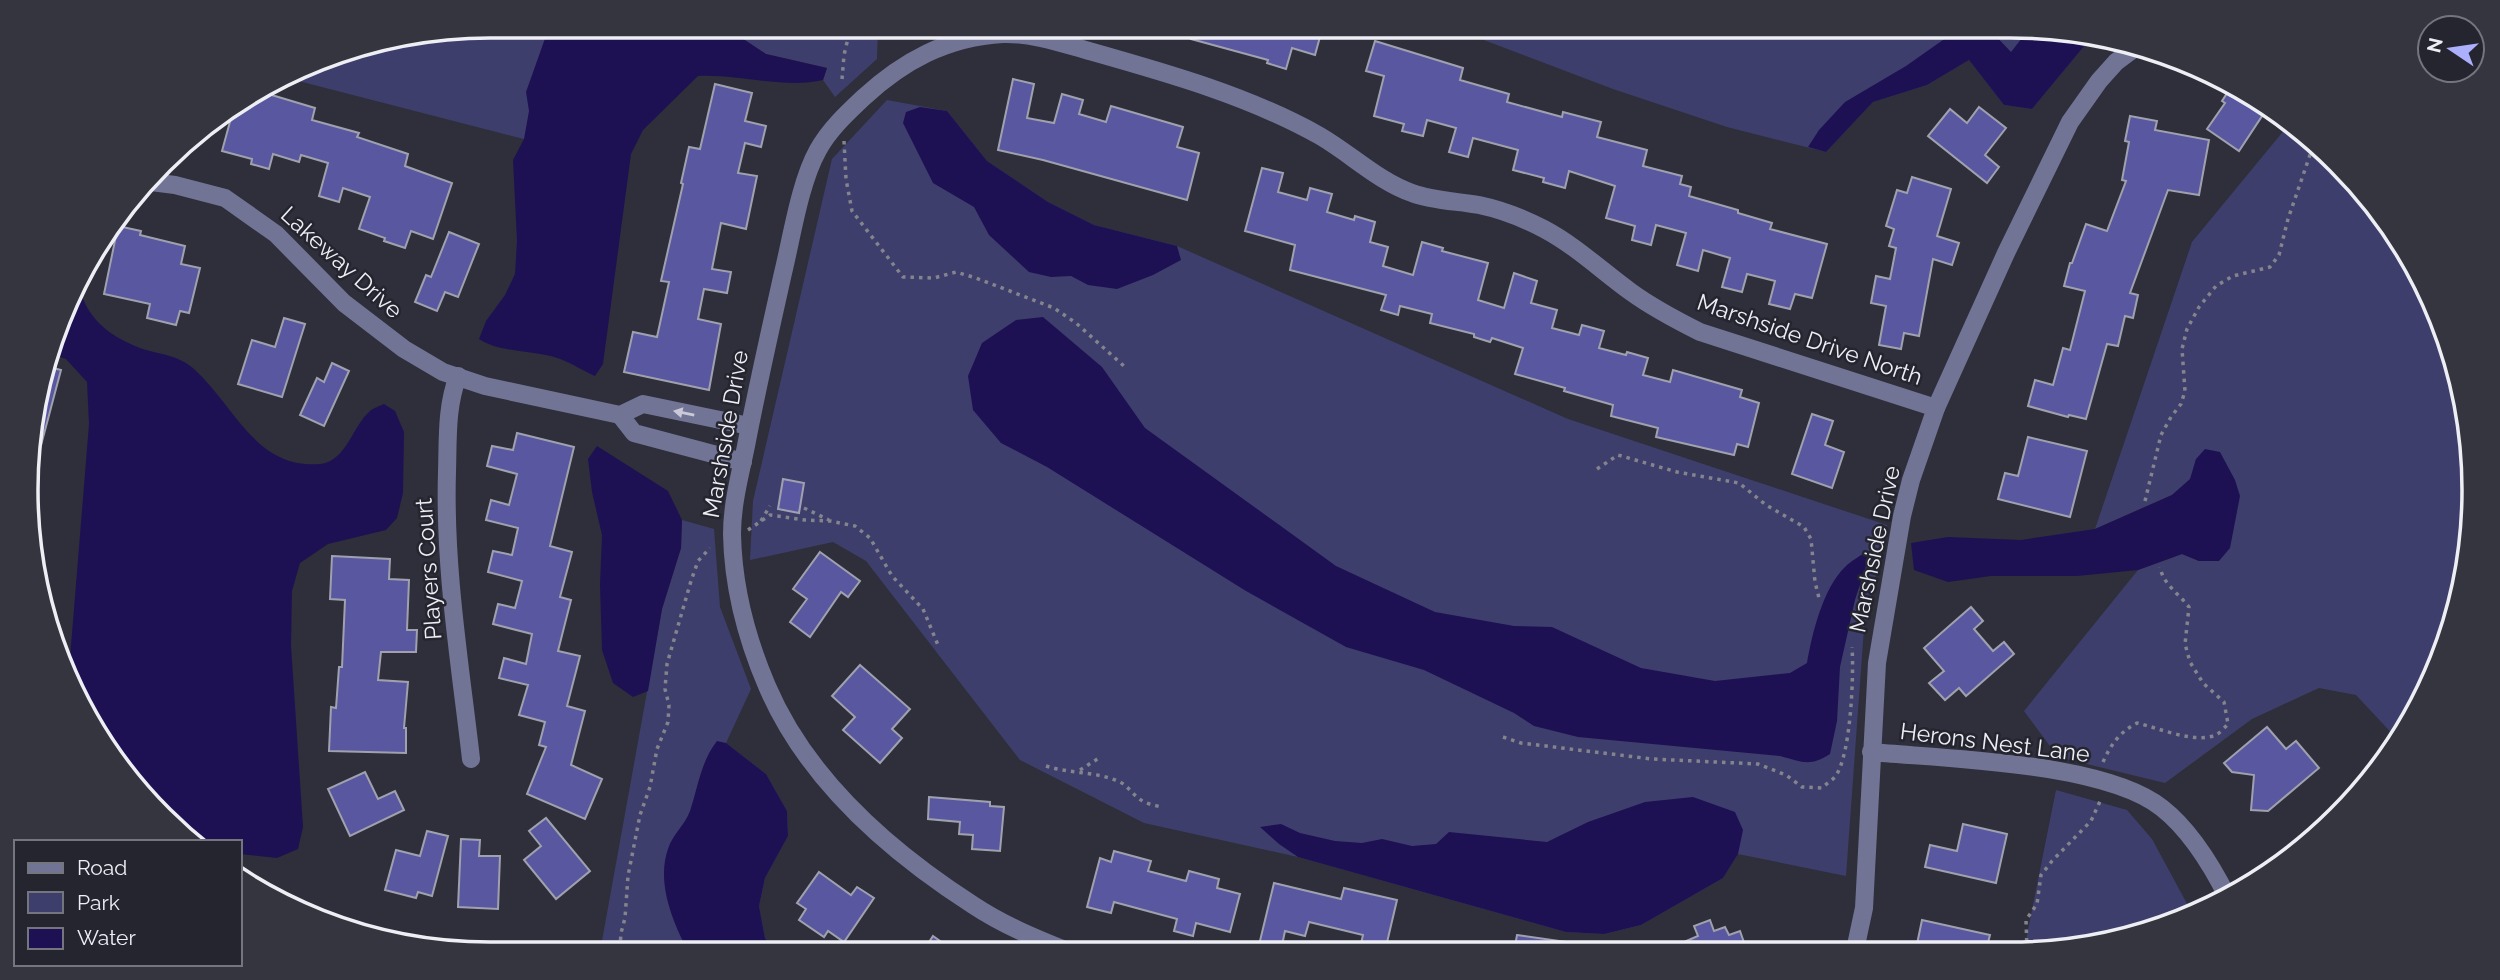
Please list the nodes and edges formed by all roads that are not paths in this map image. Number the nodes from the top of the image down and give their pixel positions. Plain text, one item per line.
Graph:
1 (968, 38) edge
2 (1040, 38) edge
3 (2127, 54) edge
4 (870, 92) joint
5 (160, 183) edge
6 (458, 376) junction
7 (1936, 408) junction
8 (620, 415) junction
9 (749, 426) junction
10 (743, 462) junction
11 (1871, 752) junction
12 (471, 759) dead end
13 (2223, 888) edge
14 (1046, 942) edge
15 (1857, 942) edge

1 - 4 street, Marshside Drive North
2 - 7 street, Marshside Drive North
3 - 7 street, Marshside Drive
4 - 9 street, Marshside Drive
5 - 6 street, Lakeway Drive
6 - 8 street, Lakeway Drive
6 - 12 street, Players Court
7 - 11 street, Marshside Drive
9 -> 8 street, Lakeway Drive
8 - 10 street, Lakeway Drive
9 - 10 street, Marshside Drive
10 - 14 street, Marshside Drive
11 - 13 street, Herons Nest Lane
11 - 15 street, Marshside Drive

